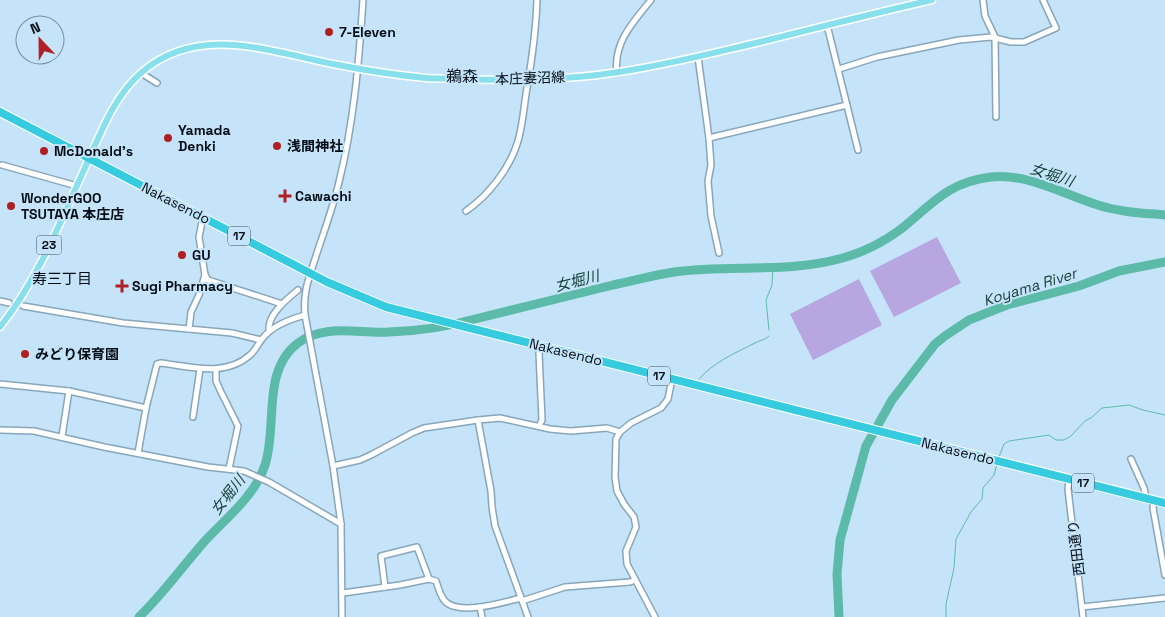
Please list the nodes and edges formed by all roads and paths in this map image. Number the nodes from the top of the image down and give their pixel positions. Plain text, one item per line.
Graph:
1 (362, 0) edge
2 (537, 0) edge
3 (651, 0) edge
4 (932, 0) edge
5 (983, 0) edge
6 (1043, 0) edge
7 (827, 25) junction
8 (995, 37) junction
9 (698, 57) junction
10 (358, 68) junction
11 (838, 68) junction
12 (141, 73) junction
13 (617, 73) junction
14 (528, 80) junction
15 (157, 83) dead end
16 (847, 105) junction
17 (0, 112) edge
18 (996, 117) dead end
19 (709, 138) junction
20 (858, 150) dead end
21 (89, 159) junction
22 (2, 165) dead end
23 (77, 186) junction
24 (466, 211) dead end
25 (203, 217) junction
26 (719, 253) dead end
27 (310, 273) junction
28 (205, 275) junction
29 (298, 290) dead end
30 (0, 301) edge
31 (10, 303) dead end
32 (282, 304) junction
33 (23, 306) dead end
34 (304, 315) junction
35 (0, 327) edge
36 (189, 329) junction
37 (269, 331) junction
38 (261, 340) junction
39 (540, 346) junction
40 (200, 369) junction
41 (216, 369) junction
42 (672, 379) junction
43 (0, 384) edge
44 (69, 391) junction
45 (146, 408) junction
46 (193, 417) dead end
47 (478, 420) junction
48 (539, 426) junction
49 (0, 430) edge
50 (620, 432) junction
51 (62, 436) junction
52 (138, 453) junction
53 (1131, 459) dead end
54 (333, 466) junction
55 (229, 469) junction
56 (1069, 479) junction
57 (1146, 498) junction
58 (1154, 500) junction
59 (1165, 503) edge
60 (342, 524) junction
61 (1165, 575) edge
62 (428, 579) junction
63 (635, 580) junction
64 (385, 587) junction
65 (343, 593) junction
66 (1165, 598) edge
67 (522, 599) junction
68 (480, 607) junction
69 (1082, 607) junction
70 (342, 617) edge
71 (482, 617) edge
72 (528, 617) edge
73 (655, 617) edge
74 (1083, 617) edge

1 - 10 street
2 - 14 street
3 - 13 street
4 - 7 main road, 本庄妻沼線
5 - 8 street
6 - 8 street
7 - 9 main road, 本庄妻沼線
7 - 11 street
8 - 11 street
8 - 18 street
9 - 13 main road, 本庄妻沼線
9 - 19 street
10 - 12 main road, 本庄妻沼線
10 - 14 main road, 本庄妻沼線
10 - 27 street
11 - 16 street
12 - 15 street
12 - 21 main road, 本庄妻沼線
13 - 14 main road, 本庄妻沼線
14 - 24 street
16 - 19 street
16 - 20 street
17 - 21 highway, Nakasendo / 17
19 - 26 street
21 - 23 main road, 23
21 - 25 highway, Nakasendo / 17
22 - 23 street
23 - 35 main road, 23
25 - 27 highway, Nakasendo / 17
25 - 28 street
27 - 34 street
27 - 39 highway, Nakasendo / 17
28 - 32 street
28 - 36 street
29 - 32 street
30 - 31 street
32 - 37 street
33 - 36 street
34 - 37 street
34 - 54 street
36 - 38 street
37 - 38 street
38 - 41 street
39 - 42 highway, Nakasendo / 17
39 - 48 street
40 - 41 street
40 - 45 street
40 - 46 street
41 - 55 street
42 - 50 street
42 - 56 highway, Nakasendo / 17
43 - 44 street
44 - 45 street
44 - 51 street
45 - 52 street
47 - 48 street
47 - 54 street
47 - 67 street
48 - 50 street
49 - 51 street
50 - 63 street
51 - 52 street
52 - 55 street
53 - 57 street
54 - 60 street
55 - 60 street
56 - 57 highway, Nakasendo / 17
56 - 69 street, 西田通り
57 - 58 highway, Nakasendo / 17
58 - 59 highway, Nakasendo / 17
58 - 61 street
60 - 65 street
62 - 64 street
62 - 64 street
62 - 68 street
63 - 67 street
63 - 73 street
64 - 65 street
65 - 70 street
66 - 69 street
67 - 68 street
67 - 72 street
68 - 71 street
69 - 74 street, 西田通り

